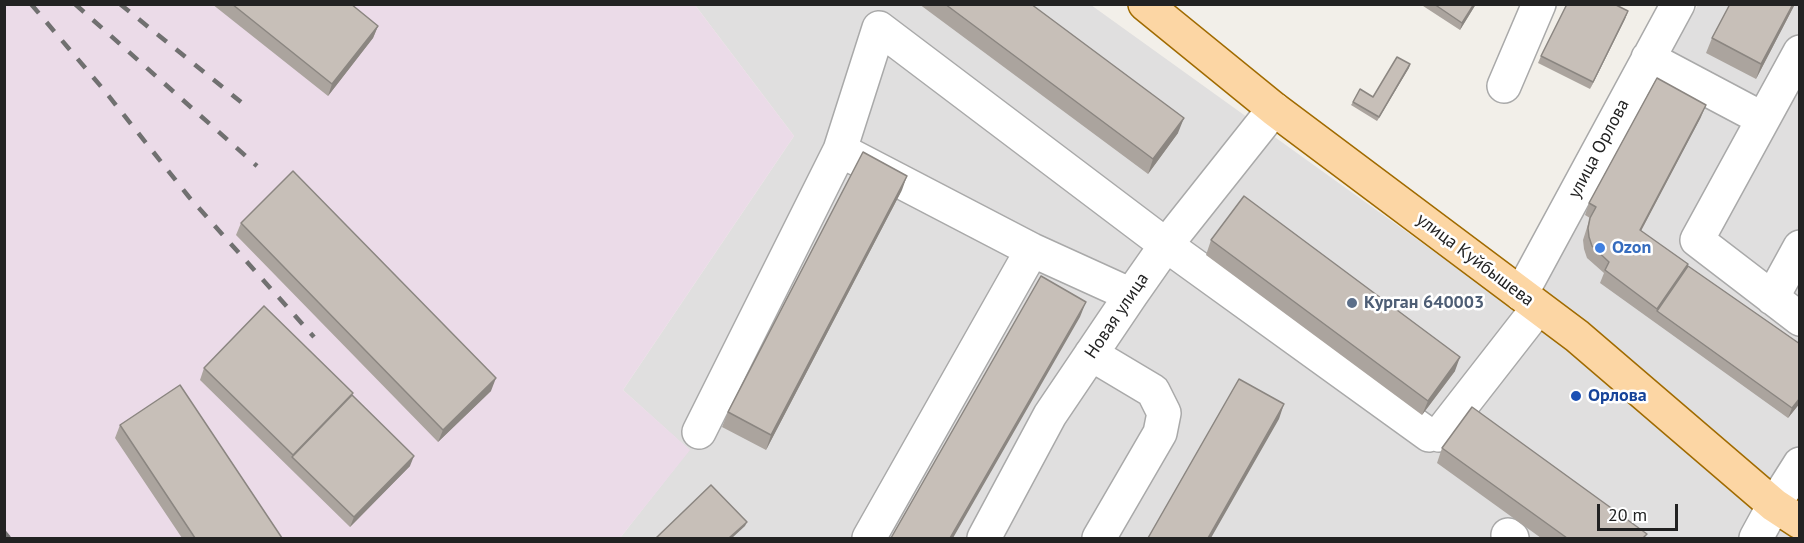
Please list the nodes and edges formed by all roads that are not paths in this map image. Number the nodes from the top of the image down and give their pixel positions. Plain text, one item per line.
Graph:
1 (1145, 4) edge
2 (1539, 4) edge
3 (1678, 4) edge
4 (1800, 52) edge
5 (1648, 58) junction
6 (1504, 86) dead end
7 (1274, 109) junction
8 (1763, 119) junction
9 (840, 150) junction
10 (1166, 245) junction
11 (1800, 247) edge
12 (1032, 250) junction
13 (1131, 295) junction
14 (1772, 298) junction
15 (1530, 301) junction
16 (1800, 319) edge
17 (1091, 354) junction
18 (699, 432) dead end
19 (1800, 464) edge
20 (1787, 514) edge
21 (869, 538) edge
22 (985, 538) edge
23 (1099, 538) edge
24 (1756, 538) edge

1 - 7 main road, улица Куйбышева
2 - 6 street
3 - 5 street, улица Орлова
4 - 8 street
5 - 8 street
5 - 15 street, улица Орлова
7 - 10 street, Новая улица
7 - 15 main road, улица Куйбышева
8 - 14 street
9 - 10 street
9 - 12 street
9 - 18 street
10 - 13 street, Новая улица
10 - 15 street, улица Орлова
11 - 14 street
12 - 13 street
12 - 21 street
13 - 17 street, Новая улица
14 - 16 street
15 - 20 main road, улица Куйбышева
17 - 22 street, Новая улица
17 - 23 street
19 - 20 street
20 - 24 street

